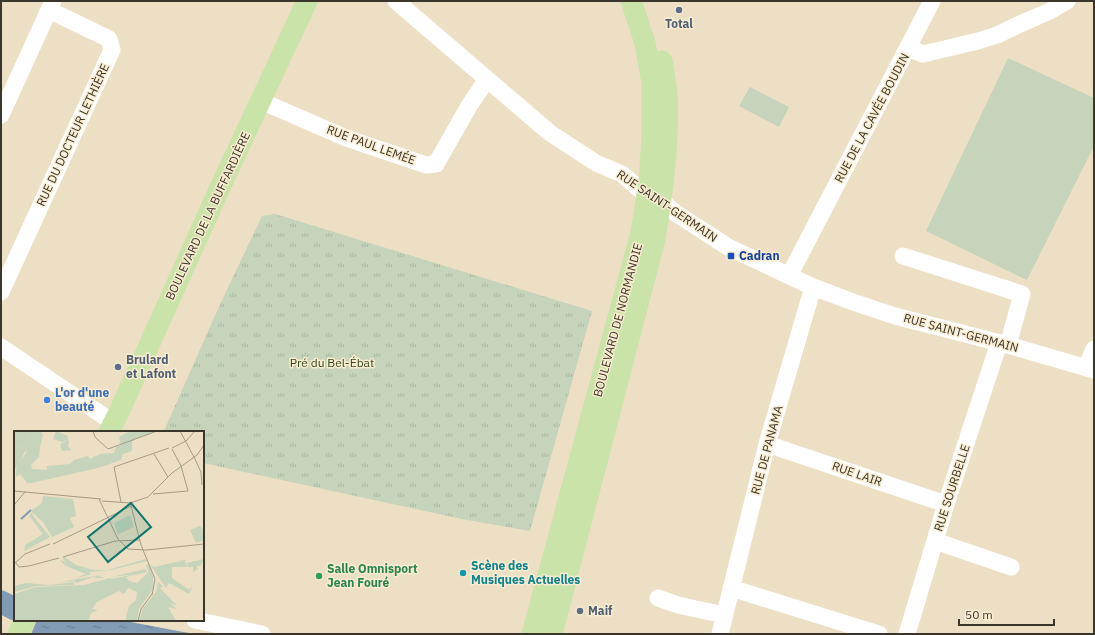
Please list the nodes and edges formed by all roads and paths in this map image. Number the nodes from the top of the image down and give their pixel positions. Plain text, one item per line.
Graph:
1 (307, 1) edge
2 (396, 1) edge
3 (631, 1) edge
4 (646, 1) edge
5 (932, 1) edge
6 (1067, 1) edge
7 (51, 5) edge
8 (908, 48) junction
9 (487, 79) junction
10 (260, 102) junction
11 (1, 115) edge
12 (654, 197) junction
13 (903, 256) dead end
14 (789, 276) junction
15 (813, 287) junction
16 (1, 292) edge
17 (1004, 344) junction
18 (1, 347) edge
19 (1094, 349) edge
20 (1090, 369) edge
21 (111, 428) edge
22 (767, 444) junction
23 (946, 504) junction
24 (935, 541) junction
25 (1011, 566) dead end
26 (731, 588) junction
27 (658, 598) dead end
28 (724, 615) junction
29 (24, 621) edge
30 (200, 621) edge
31 (18, 634) edge
32 (262, 634) edge
33 (532, 634) edge
34 (552, 634) edge
35 (720, 634) edge
36 (879, 634) edge
37 (907, 634) edge

1 - 10 main road, BOULEVARD DE LA BUFFARDIÈRE
2 - 9 street, RUE SAINT-GERMAIN
3 - 12 main road, BOULEVARD DE NORMANDIE
4 - 12 main road, BOULEVARD DE NORMANDIE
5 - 8 street
6 - 8 street, RUE DE LA CAVÉE BOUDIN
7 - 11 street
7 - 16 street, RUE DU DOCTEUR LETHIÈRE
8 - 14 street, RUE DE LA CAVÉE BOUDIN
9 - 10 street, RUE PAUL LEMÉE
9 - 12 street, RUE SAINT-GERMAIN
10 - 21 main road, BOULEVARD DE LA BUFFARDIÈRE
12 - 14 street, RUE SAINT-GERMAIN
12 - 33 main road, BOULEVARD DE NORMANDIE
12 - 34 main road, BOULEVARD DE NORMANDIE
13 - 17 street, RUE SOURBELLE
14 - 15 street, RUE SAINT-GERMAIN
15 - 17 street, RUE SAINT-GERMAIN
15 - 22 street, RUE DE PANAMA
17 - 20 street, RUE SAINT-GERMAIN
17 - 23 street, RUE SOURBELLE
18 - 21 street
19 - 20 street
22 - 23 street, RUE LAIR
22 - 26 street, RUE DE PANAMA
23 - 24 street, RUE SOURBELLE
24 - 25 street
24 - 37 street, RUE SOURBELLE
26 - 28 street, RUE DE PANAMA
26 - 36 street
27 - 28 street
28 - 35 street, RUE DE PANAMA
29 - 31 main road
30 - 32 street

